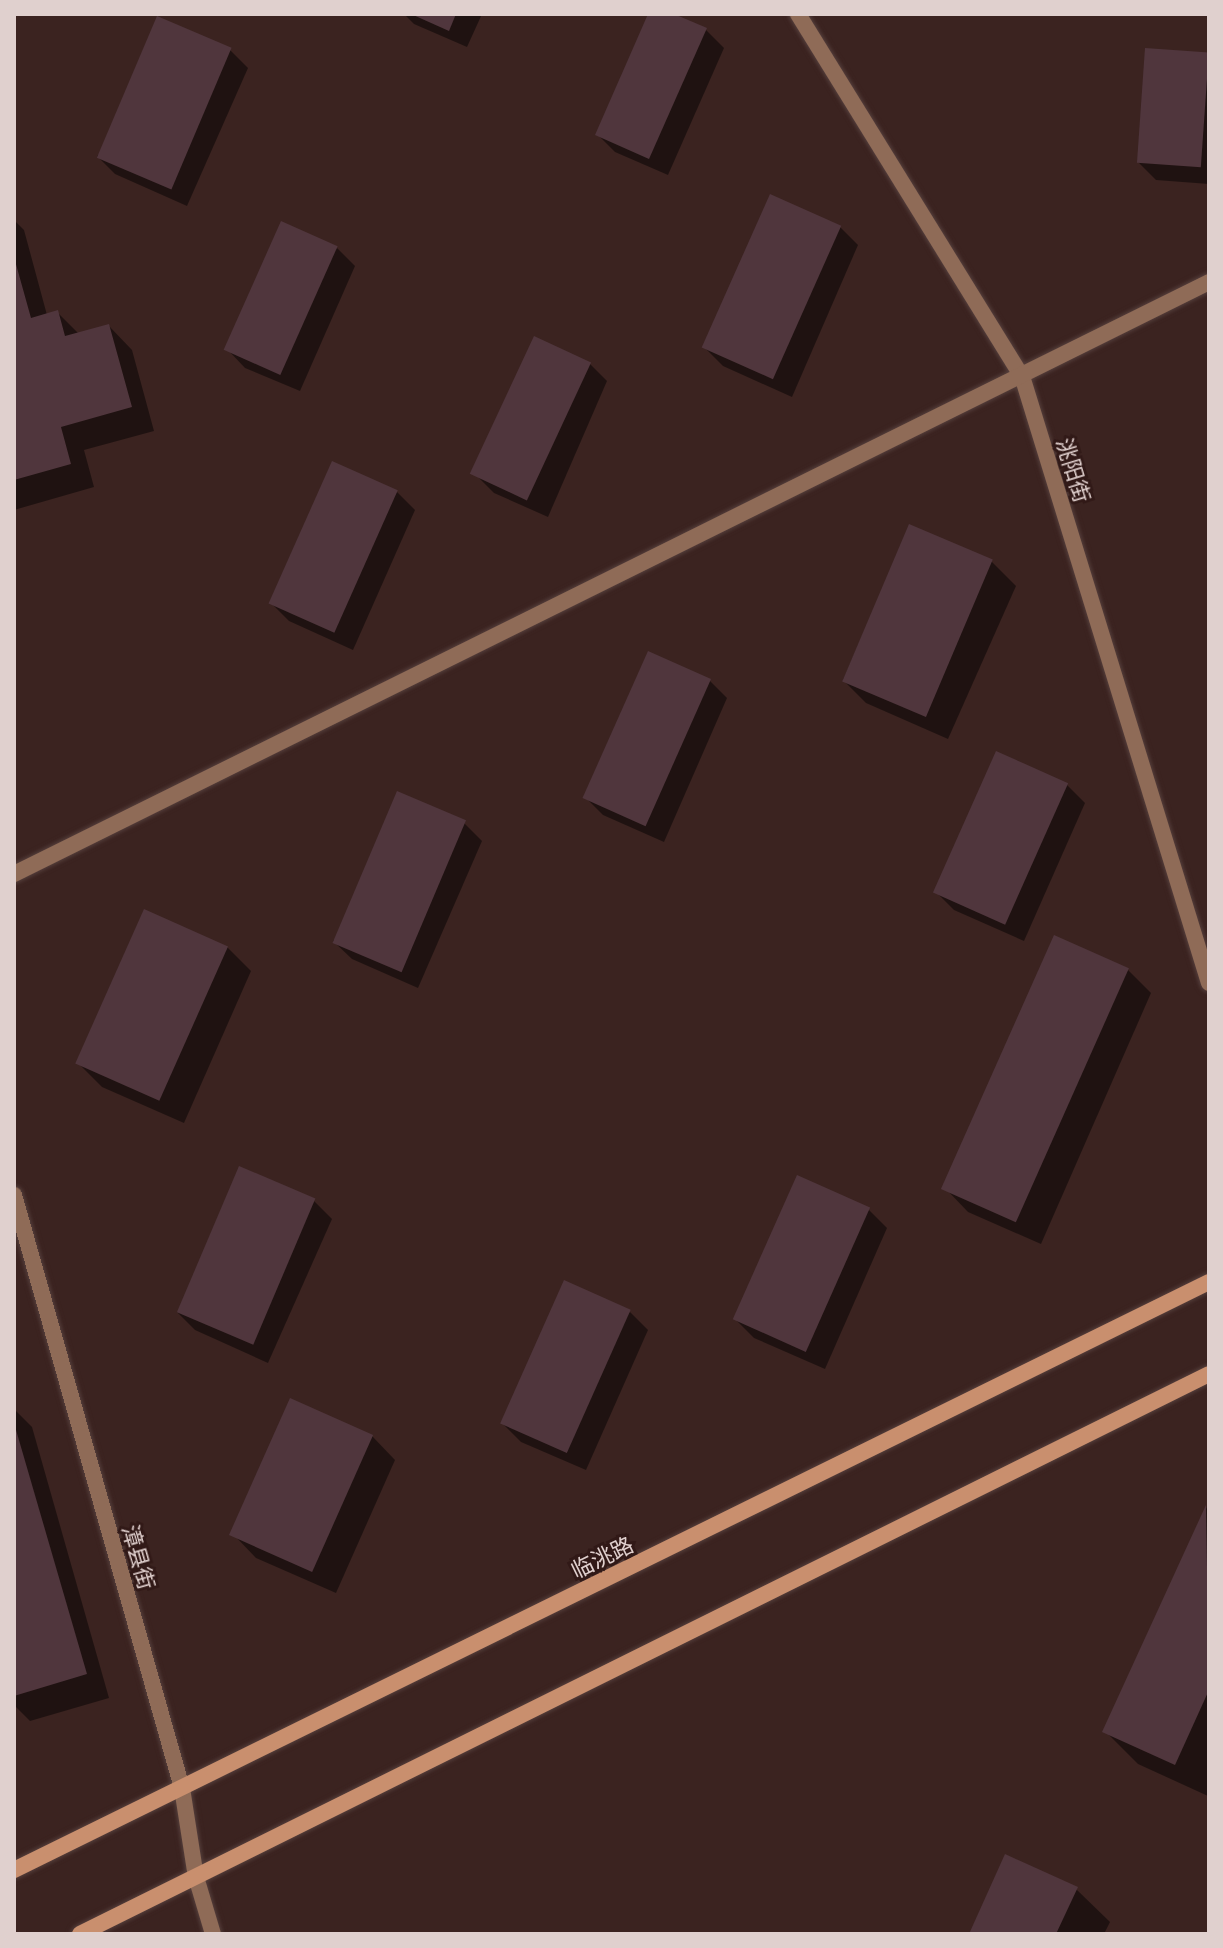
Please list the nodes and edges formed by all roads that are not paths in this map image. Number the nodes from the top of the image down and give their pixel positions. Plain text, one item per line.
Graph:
1 (798, 14) edge
2 (1209, 282) edge
3 (1022, 376) junction
4 (14, 874) edge
5 (1209, 983) edge
6 (14, 1195) edge
7 (1209, 1282) edge
8 (1209, 1374) edge
9 (182, 1788) junction
10 (14, 1870) edge
11 (196, 1877) junction
12 (80, 1934) edge
13 (213, 1934) edge

1 - 3 street, 洮阳街
2 - 3 street
3 - 4 street
3 - 5 street, 洮阳街
6 - 9 street, 漳县街
7 - 9 main road, 临洮路
8 - 11 main road
9 - 10 main road, 临洮路
9 - 11 street, 漳县街
11 - 12 main road
11 - 13 street, 漳县街

